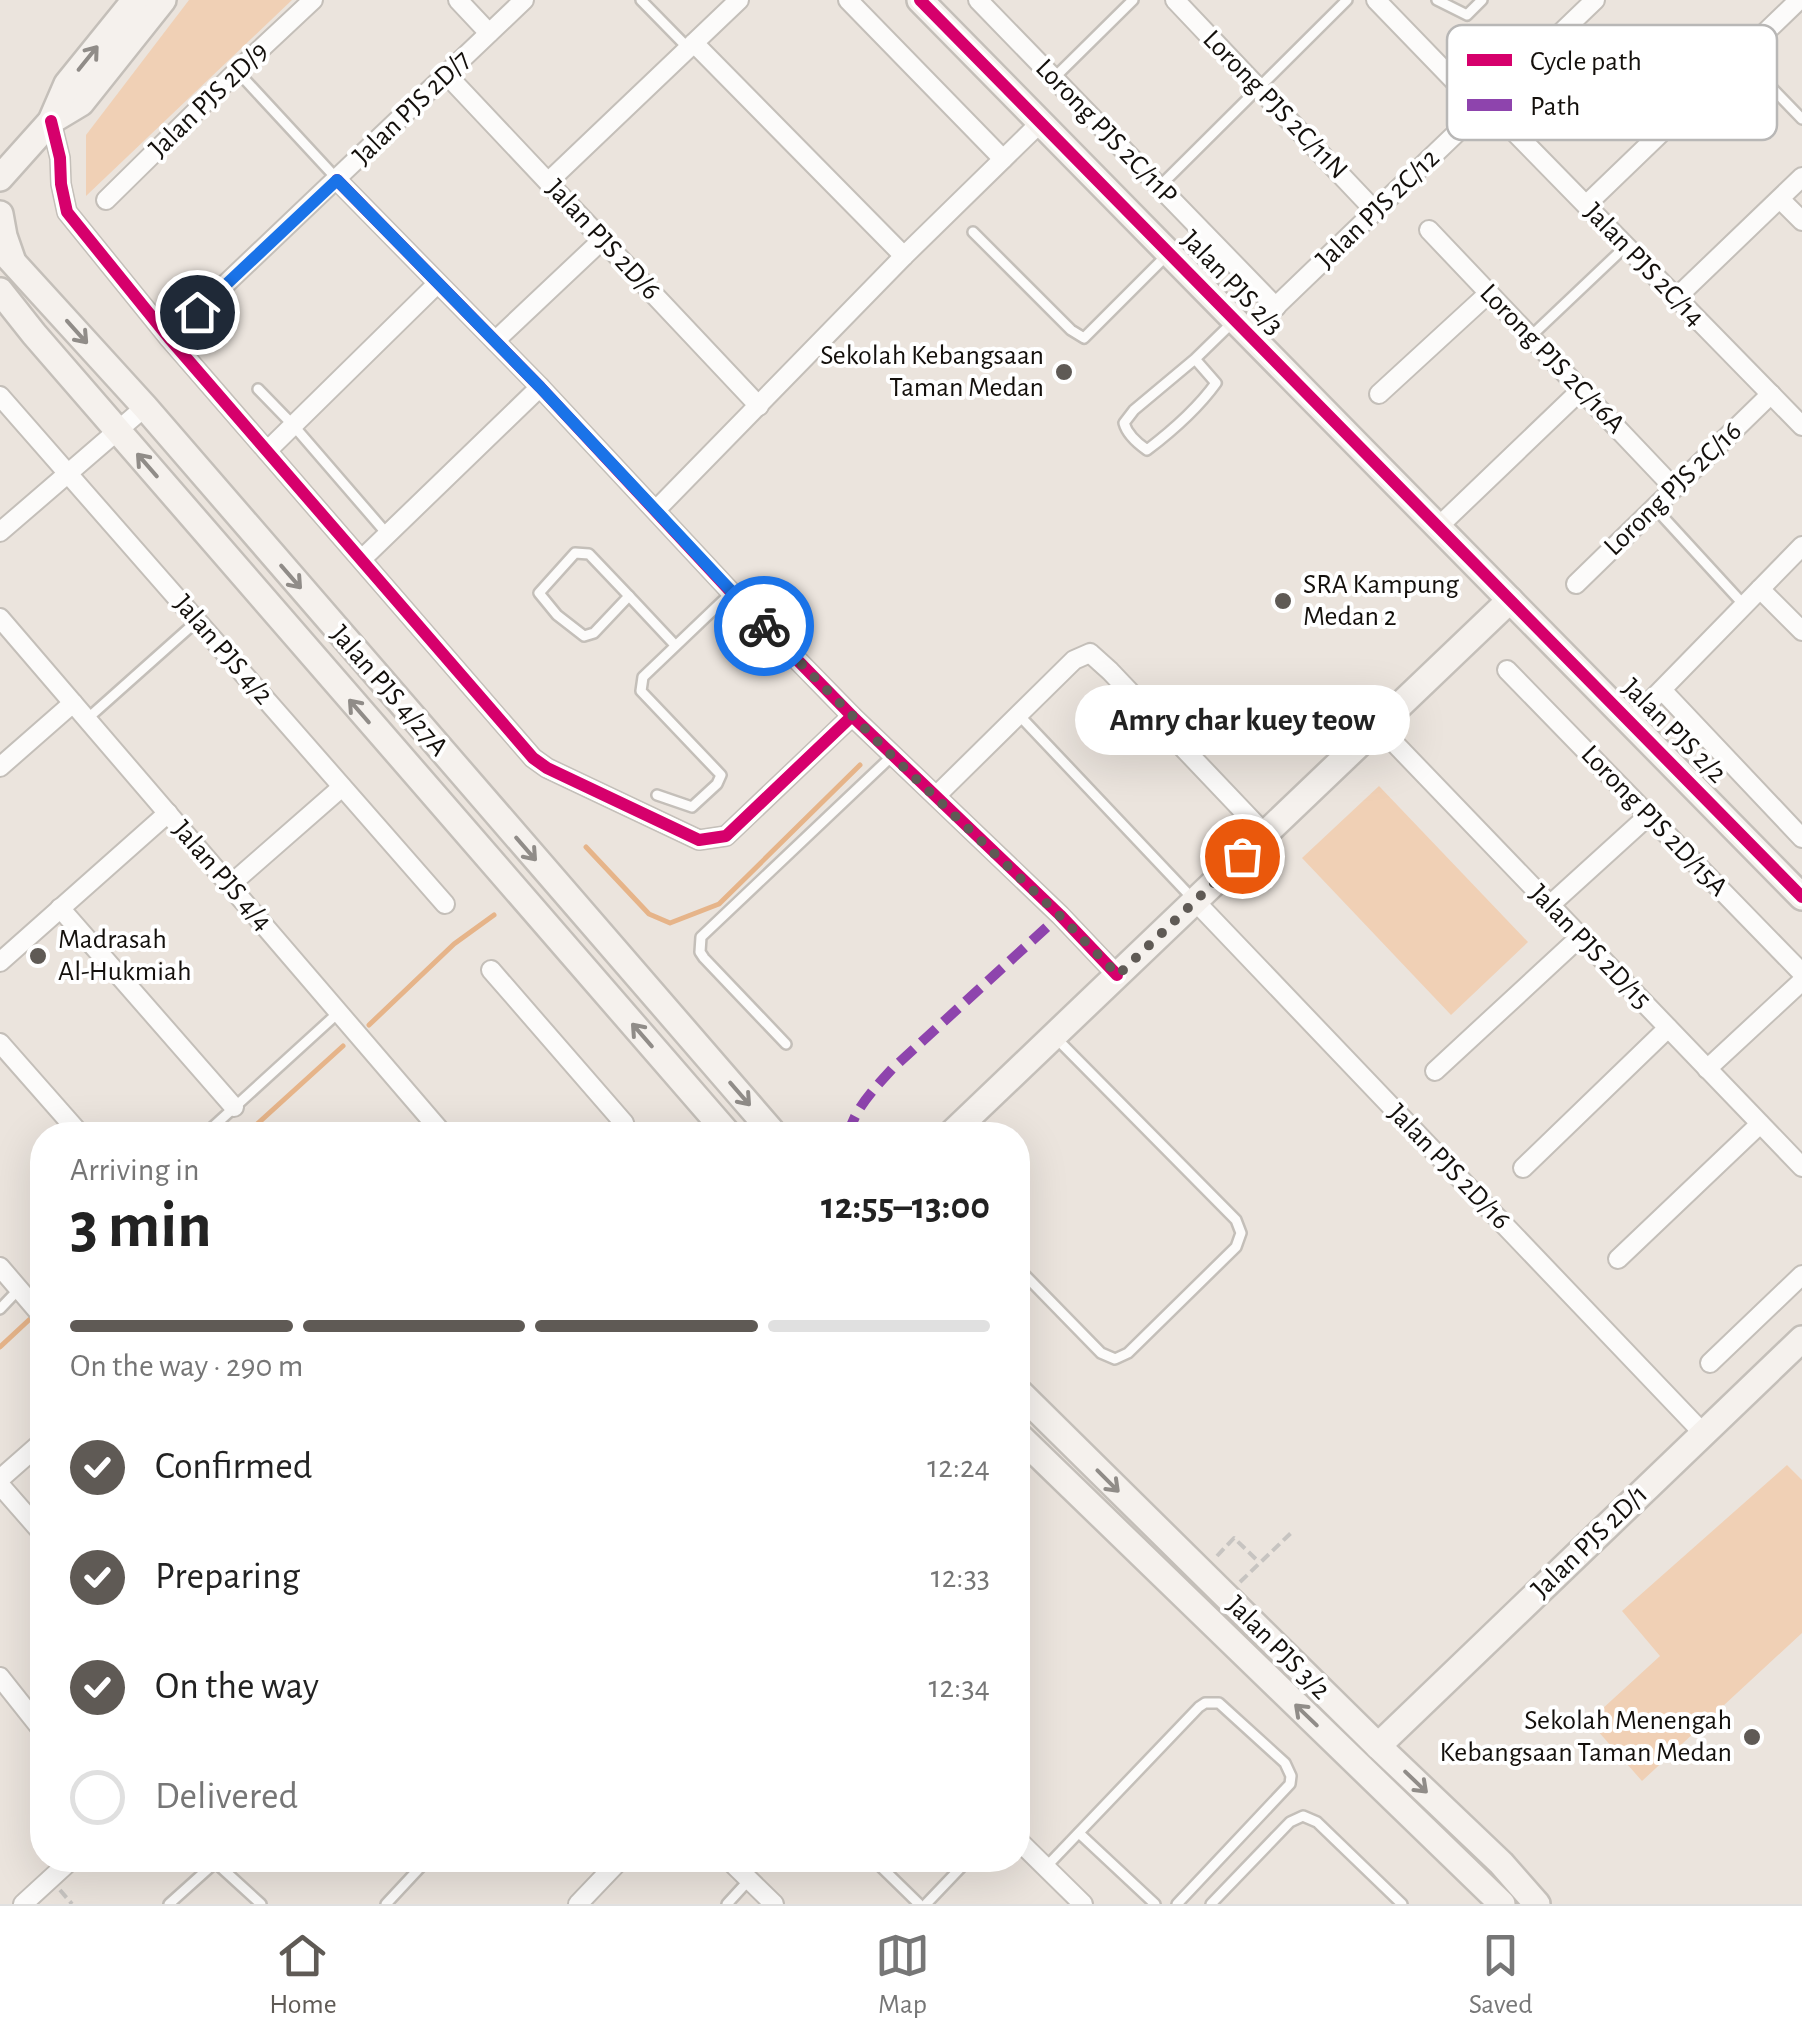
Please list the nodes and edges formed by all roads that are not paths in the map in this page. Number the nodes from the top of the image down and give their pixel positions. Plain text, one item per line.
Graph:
1 (135, 0) edge
2 (163, 0) edge
3 (313, 0) edge
4 (458, 0) edge
5 (524, 0) edge
6 (642, 0) edge
7 (738, 0) edge
8 (848, 0) edge
9 (920, 0) edge
10 (978, 0) edge
11 (1134, 0) edge
12 (1175, 0) edge
13 (1347, 0) edge
14 (1376, 0) edge
15 (1437, 0) edge
16 (1482, 0) edge
17 (1595, 0) edge
18 (1789, 3) edge
19 (1569, 25) edge
20 (1769, 25) edge
21 (490, 33) junction
22 (691, 46) junction
23 (238, 71) junction
24 (1447, 74) edge
25 (446, 75) junction
26 (1054, 78) junction
27 (1258, 88) junction
28 (1777, 93) edge
29 (1802, 119) edge
30 (52, 121) junction
31 (1040, 122) junction
32 (1449, 140) edge
33 (1523, 140) edge
34 (1653, 140) edge
35 (1004, 158) junction
36 (1, 176) edge
37 (1802, 177) edge
38 (337, 180) junction
39 (548, 182) junction
40 (1160, 187) junction
41 (1780, 199) junction
42 (106, 200) dead end
43 (1586, 204) junction
44 (1375, 211) junction
45 (0, 212) edge
46 (1802, 222) edge
47 (1429, 230) dead end
48 (972, 232) dead end
49 (602, 240) junction
50 (1626, 246) junction
51 (6, 254) edge
52 (1169, 254) junction
53 (904, 256) junction
54 (438, 284) junction
55 (0, 290) edge
56 (1488, 293) junction
57 (1677, 298) junction
58 (0, 307) edge
59 (1276, 307) junction
60 (1241, 328) junction
61 (34, 334) junction
62 (1530, 337) junction
63 (168, 338) junction
64 (496, 341) junction
65 (1195, 359) junction
66 (540, 387) junction
67 (258, 389) dead end
68 (1581, 390) junction
69 (1379, 394) dead end
70 (1771, 394) junction
71 (0, 396) edge
72 (759, 406) junction
73 (144, 407) junction
74 (293, 425) junction
75 (1802, 426) edge
76 (118, 431) junction
77 (267, 450) junction
78 (68, 474) junction
79 (1674, 488) junction
80 (1654, 508) junction
81 (656, 510) junction
82 (1438, 527) junction
83 (0, 532) edge
84 (388, 534) junction
85 (1802, 546) edge
86 (362, 559) junction
87 (1576, 584) dead end
88 (1760, 589) junction
89 (731, 592) junction
90 (629, 596) junction
91 (1510, 600) junction
92 (1744, 606) junction
93 (0, 618) edge
94 (197, 621) junction
95 (1802, 632) edge
96 (676, 646) junction
97 (1507, 670) dead end
98 (1662, 690) junction
99 (73, 702) junction
100 (1017, 714) junction
101 (852, 716) junction
102 (86, 718) junction
103 (1630, 722) junction
104 (1378, 726) junction
105 (424, 732) junction
106 (892, 756) junction
107 (400, 758) junction
108 (0, 768) edge
109 (342, 786) junction
110 (657, 795) dead end
111 (936, 796) junction
112 (484, 802) junction
113 (168, 813) junction
114 (1648, 816) junction
115 (458, 824) junction
116 (1265, 834) junction
117 (1802, 838) edge
118 (230, 885) junction
119 (1798, 885) edge
120 (1195, 901) junction
121 (445, 904) dead end
122 (1550, 905) junction
123 (60, 908) junction
124 (1580, 937) junction
125 (3, 954) edge
126 (492, 970) dead end
127 (1802, 973) edge
128 (1118, 975) junction
129 (1802, 981) edge
130 (339, 1012) junction
131 (1668, 1028) junction
132 (1054, 1036) junction
133 (0, 1044) edge
134 (786, 1044) dead end
135 (1708, 1069) junction
136 (1436, 1071) dead end
137 (234, 1107) junction
138 (69, 1122) edge
139 (218, 1122) edge
140 (433, 1122) edge
141 (623, 1122) edge
142 (718, 1122) edge
143 (764, 1122) edge
144 (964, 1122) edge
145 (1760, 1124) junction
146 (1802, 1167) edge
147 (1522, 1168) dead end
148 (1618, 1258) dead end
149 (0, 1267) edge
150 (1802, 1275) edge
151 (1030, 1280) edge
152 (19, 1289) junction
153 (30, 1302) edge
154 (0, 1308) edge
155 (1802, 1339) edge
156 (1710, 1363) dead end
157 (1030, 1404) edge
158 (1039, 1413) junction
159 (1030, 1422) edge
160 (1703, 1434) junction
161 (1030, 1447) edge
162 (30, 1453) edge
163 (0, 1482) edge
164 (30, 1518) edge
165 (0, 1677) edge
166 (30, 1715) edge
167 (1378, 1746) junction
168 (1079, 1833) junction
169 (1030, 1852) edge
170 (1046, 1867) junction
171 (58, 1872) edge
172 (205, 1872) edge
173 (228, 1872) edge
174 (416, 1872) edge
175 (609, 1872) edge
176 (741, 1872) edge
177 (887, 1872) edge
178 (955, 1872) edge
179 (750, 1880) junction
180 (22, 1904) edge
181 (169, 1904) edge
182 (261, 1904) edge
183 (386, 1904) edge
184 (578, 1904) edge
185 (726, 1904) edge
186 (774, 1904) edge
187 (922, 1904) edge
188 (1083, 1904) edge
189 (1155, 1904) edge
190 (1176, 1904) edge
191 (1210, 1904) edge
192 (1402, 1904) edge
193 (1502, 1904) edge
194 (1537, 1904) edge

30 -> 1 main road
2 - 30 main road
3 - 23 street, Jalan PJS 2D/9
4 - 21 street
5 - 21 street, Jalan PJS 2D/7
6 - 22 lane
7 - 22 street
8 - 35 street
9 - 31 main road, Jalan PJS 2/3
10 - 26 street, Lorong PJS 2C/11P
11 - 26 lane
12 - 27 street, Lorong PJS 2C/11N
13 - 27 lane
14 - 24 street, Jalan PJS 2C/14
15 - 16 lane
17 - 19 street, Jalan PJS 2C/12
18 - 20 street
21 - 25 street, Jalan PJS 2D/7
22 - 39 street
22 - 53 street
23 - 38 lane
23 - 42 street, Jalan PJS 2D/9
25 - 38 street, Jalan PJS 2D/7
25 - 39 street, Jalan PJS 2D/6
26 - 40 street, Lorong PJS 2C/11P
27 - 40 lane
27 - 44 street, Lorong PJS 2C/11N
28 - 29 lane
30 - 36 main road
30 - 63 street
31 - 35 street
31 - 52 main road, Jalan PJS 2/3
32 - 44 street, Jalan PJS 2C/12
33 - 43 street, Jalan PJS 2C/14
34 - 43 street
35 - 53 street
36 - 45 main road
37 - 41 street
38 - 54 street
38 - 63 street, Jalan PJS 2D/7
39 - 49 street, Jalan PJS 2D/6
40 - 59 street, Lorong PJS 2C/11P
41 - 46 street
41 - 57 street
43 - 50 street, Jalan PJS 2C/14
44 - 59 street, Jalan PJS 2C/12
45 - 51 main road
47 - 56 street, Lorong PJS 2C/16A
48 - 52 lane
49 - 64 street
49 - 72 street, Jalan PJS 2D/6
50 - 57 street, Jalan PJS 2C/14
50 - 62 lane
51 -> 73 main road, Jalan PJS 4/27A
52 - 60 main road, Jalan PJS 2/3
53 - 72 street
54 - 64 street
54 - 74 street
55 - 61 main road, Jalan PJS 4/27A
56 - 62 street, Lorong PJS 2C/16A
56 - 69 street
57 - 70 street, Jalan PJS 2C/14
58 - 61 main road
59 - 60 street, Jalan PJS 2C/12
60 - 65 lane
60 - 82 main road, Jalan PJS 2/3
61 - 76 main road, Jalan PJS 4/27A
62 - 68 street, Lorong PJS 2C/16A
63 - 77 street
64 - 66 street
65 - 65 lane
66 - 81 street
66 - 84 street
67 - 74 lane
68 - 79 street, Lorong PJS 2C/16A
68 - 82 street
70 - 75 street, Jalan PJS 2C/14
70 - 79 street, Lorong PJS 2C/16
71 - 78 street, Jalan PJS 4/2
72 - 81 street
73 - 76 street
73 -> 105 main road, Jalan PJS 4/27A
74 - 77 street
74 - 84 lane
76 - 78 street
107 -> 76 main road, Jalan PJS 4/27A
77 - 86 street
78 - 83 street
78 - 94 street, Jalan PJS 4/2
79 - 80 street, Lorong PJS 2C/16
80 - 87 street, Lorong PJS 2C/16
80 - 92 lane
81 - 89 street
82 - 91 main road, Jalan PJS 2/3
84 - 86 street
85 - 88 street
86 - 101 street
88 - 92 street
88 - 95 street
89 - 96 lane
89 - 101 street
90 - 90 lane
90 - 96 lane
91 - 103 main road, Jalan PJS 2/2
91 - 104 main road
92 - 98 street
93 - 99 street, Jalan PJS 4/4
94 - 102 lane
94 - 109 street, Jalan PJS 4/2
96 - 110 lane
97 - 114 street, Lorong PJS 2D/15A
98 - 103 street
98 - 117 street
99 - 102 street, Jalan PJS 4/4
99 - 108 street
100 - 111 street
100 - 116 street
100 - 120 lane
101 - 106 street
102 - 113 street, Jalan PJS 4/4
103 - 119 main road, Jalan PJS 2/2
104 - 116 main road
104 - 122 street, Jalan PJS 2D/15
105 - 107 main road
105 - 112 main road, Jalan PJS 4/27A
106 - 111 street
106 - 134 lane
107 - 115 main road, Jalan PJS 4/27A
109 - 118 street
109 - 121 street, Jalan PJS 4/2
111 - 128 street
112 - 115 main road
112 -> 143 main road, Jalan PJS 4/27A
113 - 118 street, Jalan PJS 4/4
113 - 123 street
114 - 122 street
114 - 127 street, Lorong PJS 2D/15A
142 -> 115 main road, Jalan PJS 4/27A
116 - 120 main road
118 - 130 street, Jalan PJS 4/4
120 - 128 main road
120 - 160 street, Jalan PJS 2D/16
122 - 124 street, Jalan PJS 2D/15
123 - 125 street
123 - 137 street
124 - 131 street, Jalan PJS 2D/15
124 - 136 street
126 - 141 street
128 - 132 main road
129 - 135 street
130 - 137 lane
130 - 140 street, Jalan PJS 4/4
131 - 135 street, Jalan PJS 2D/15
131 - 147 street
132 - 144 main road
132 - 151 lane
133 - 138 street
135 - 145 street, Jalan PJS 2D/15
137 - 139 lane
145 - 146 street, Jalan PJS 2D/15
145 - 148 street
149 - 152 street
150 - 156 street
152 - 153 street
152 - 154 lane
155 - 160 main road, Jalan PJS 2D/1
157 - 158 main road, Jalan PJS 3/2
158 - 159 street
158 -> 167 main road, Jalan PJS 3/2
160 - 167 main road, Jalan PJS 2D/1
193 -> 161 main road, Jalan PJS 3/2
162 - 163 street
163 - 164 street
165 - 166 street
167 -> 194 main road, Jalan PJS 3/2
168 - 170 lane
168 - 189 lane
168 - 190 lane
169 - 170 street
170 - 188 street
171 - 180 street
172 - 181 lane
173 - 182 lane
174 - 183 lane
175 - 184 street
176 - 179 street
177 - 187 lane
178 - 187 lane
179 - 185 lane
179 - 186 street
191 - 192 lane

